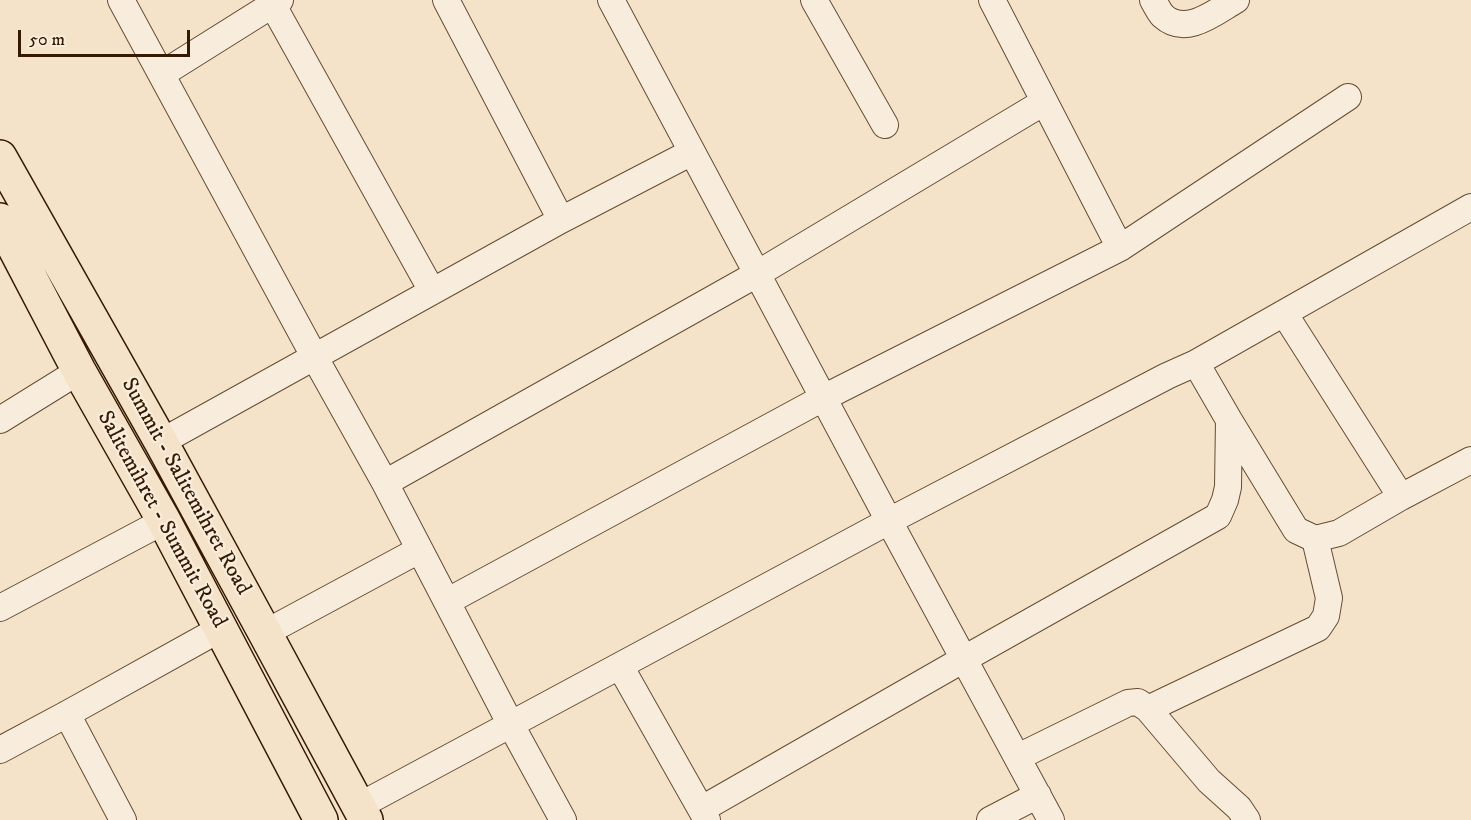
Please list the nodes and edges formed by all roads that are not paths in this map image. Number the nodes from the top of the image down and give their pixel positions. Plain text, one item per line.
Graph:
1 (121, 0) edge
2 (446, 0) edge
3 (611, 0) edge
4 (814, 0) edge
5 (992, 0) edge
6 (1153, 0) edge
7 (1236, 0) edge
8 (275, 2) edge
9 (162, 74) junction
10 (1348, 97) dead end
11 (1044, 102) junction
12 (885, 125) dead end
13 (692, 152) junction
14 (0, 157) edge
15 (1471, 207) edge
16 (0, 220) edge
17 (561, 220) junction
18 (1120, 248) junction
19 (757, 274) junction
20 (432, 291) junction
21 (1284, 313) junction
22 (314, 356) junction
23 (1196, 363) junction
24 (79, 371) junction
25 (823, 398) junction
26 (0, 420) edge
27 (1229, 420) junction
28 (161, 442) junction
29 (1471, 460) edge
30 (386, 483) junction
31 (1401, 497) junction
32 (164, 521) junction
33 (889, 521) junction
34 (1315, 539) junction
35 (419, 550) junction
36 (448, 601) junction
37 (0, 608) edge
38 (220, 629) junction
39 (266, 633) junction
40 (964, 659) junction
41 (620, 666) junction
42 (1148, 709) junction
43 (67, 714) junction
44 (511, 724) junction
45 (0, 750) edge
46 (1018, 757) junction
47 (1038, 795) junction
48 (362, 813) edge
49 (704, 815) edge
50 (123, 820) edge
51 (321, 820) edge
52 (563, 820) edge
53 (990, 820) edge
54 (1051, 820) edge
55 (1247, 820) edge

1 - 9 street
2 - 17 street
3 - 13 street
4 - 12 street
5 - 11 street
6 - 7 street
8 - 9 street
8 - 20 street
9 - 22 street
10 - 18 street
11 - 18 street
11 - 19 street
13 - 17 street
13 - 19 street
14 - 28 main road, Summit - Salitemihret Road
15 - 21 street
16 - 24 main road, Salitemihret - Summit Road
17 - 20 street
18 - 25 street
19 - 25 street
19 - 30 street
20 - 22 street
21 - 23 street
21 - 31 street
22 - 28 street
22 - 30 street
23 - 27 street
23 - 33 street
24 - 26 street
24 - 32 main road, Salitemihret - Summit Road
25 - 33 street
25 - 36 street
27 - 34 street
27 - 40 street
28 - 39 main road, Summit - Salitemihret Road
29 - 31 street
30 - 35 street
31 - 34 street
32 - 37 street
32 - 38 main road, Salitemihret - Summit Road
33 - 40 street
33 - 41 street
34 - 42 street
35 - 36 street
35 - 39 street
36 - 44 street
38 - 43 street
38 - 51 main road, Salitemihret - Summit Road
39 - 48 main road, Summit - Salitemihret Road
40 - 46 street
40 - 49 street
41 - 44 street
41 - 49 street
42 - 46 street
42 - 55 street
43 - 45 street
43 - 50 street
44 - 48 street
44 - 52 street
46 - 47 street
47 - 53 street
47 - 54 street

